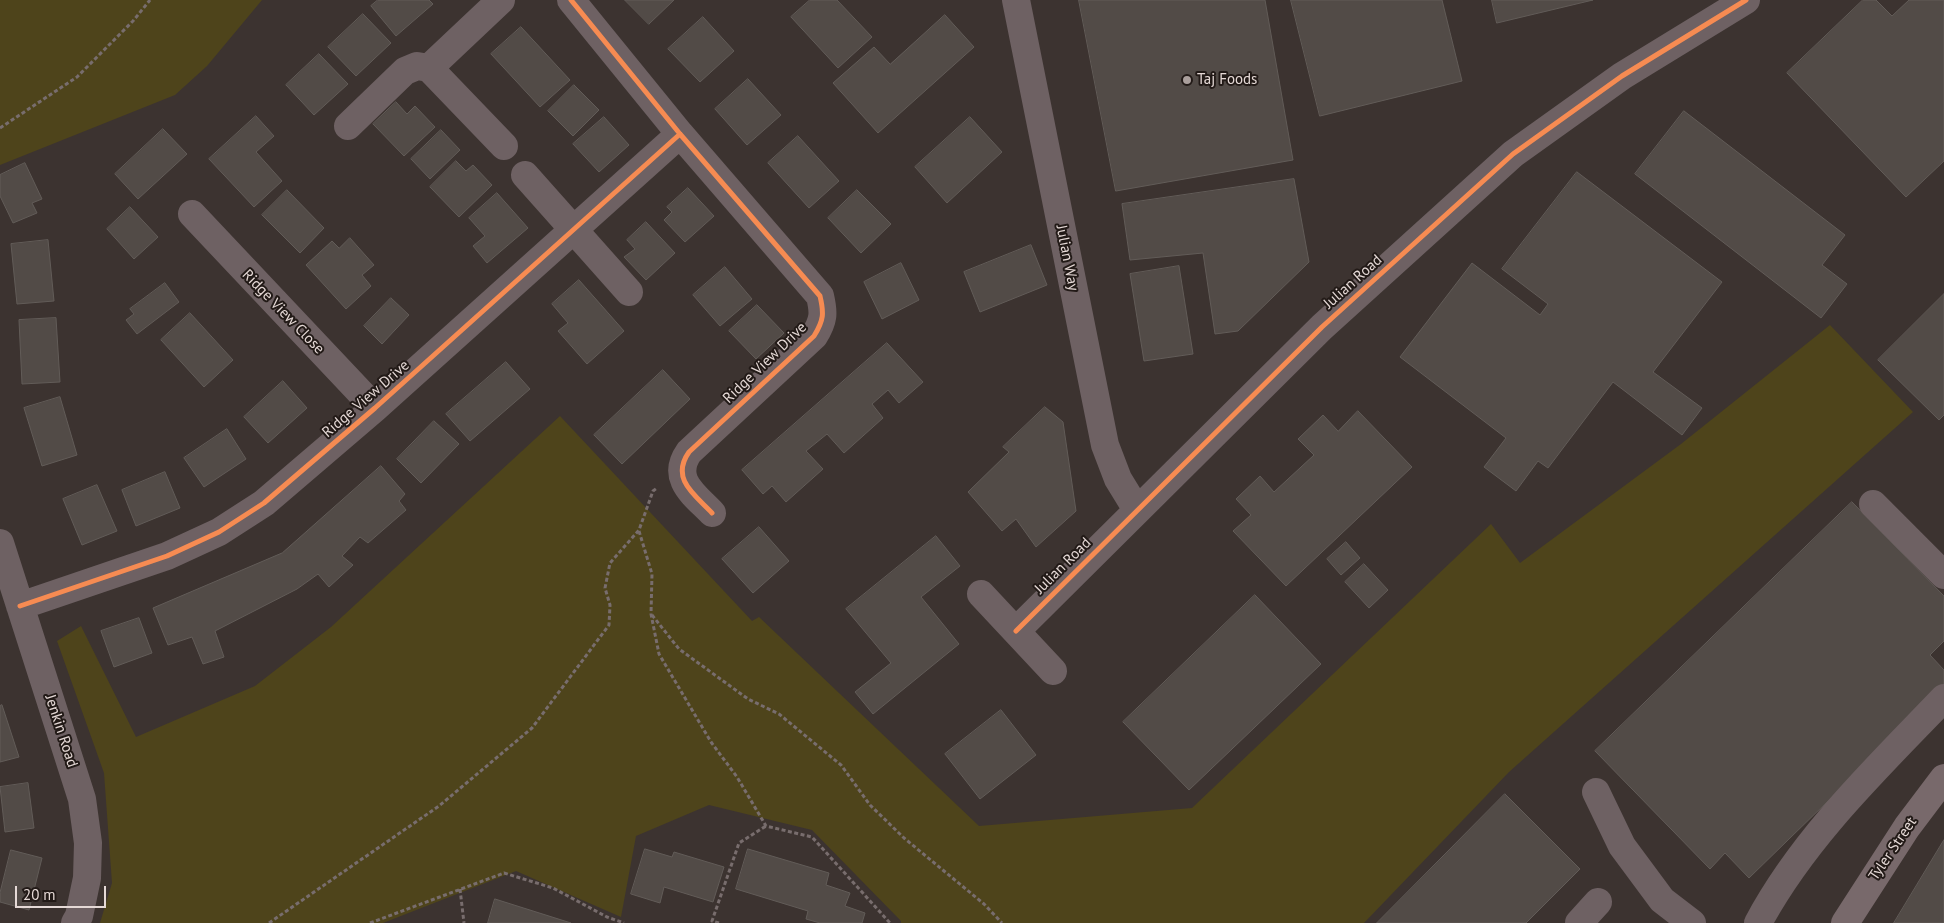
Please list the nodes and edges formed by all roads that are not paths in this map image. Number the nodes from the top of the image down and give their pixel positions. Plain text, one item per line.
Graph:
1 (501, 0) edge
2 (571, 0) edge
3 (1016, 0) edge
4 (1746, 0) edge
5 (429, 68) junction
6 (348, 126) dead end
7 (680, 134) junction
8 (504, 146) dead end
9 (525, 175) dead end
10 (192, 214) dead end
11 (574, 229) junction
12 (629, 292) dead end
13 (375, 408) junction
14 (1873, 504) dead end
15 (1137, 510) junction
16 (712, 513) dead end
17 (0, 543) edge
18 (1944, 576) edge
19 (982, 594) dead end
20 (20, 606) junction
21 (1016, 631) junction
22 (1053, 671) dead end
23 (1944, 698) edge
24 (1944, 778) edge
25 (1596, 792) dead end
26 (1598, 902) dead end
27 (75, 923) edge
28 (1580, 923) edge
29 (1692, 923) edge
30 (1758, 923) edge
31 (1845, 923) edge

1 - 5 street
2 - 7 street, Ridge View Drive
3 - 15 street, Julian Way
4 - 15 street, Julian Road
5 - 6 street
5 - 8 street
7 - 11 street, Ridge View Drive
7 - 16 street, Ridge View Drive
9 - 11 street
10 - 13 street, Ridge View Close
11 - 12 street
11 - 13 street, Ridge View Drive
13 - 20 street, Ridge View Drive
14 - 18 street
15 - 21 street, Julian Road
17 - 20 street, Jenkin Road
19 - 21 street
20 - 27 street, Jenkin Road
21 - 22 street
23 - 30 street
24 - 31 main road, Tyler Street
25 - 29 street
26 - 28 street

